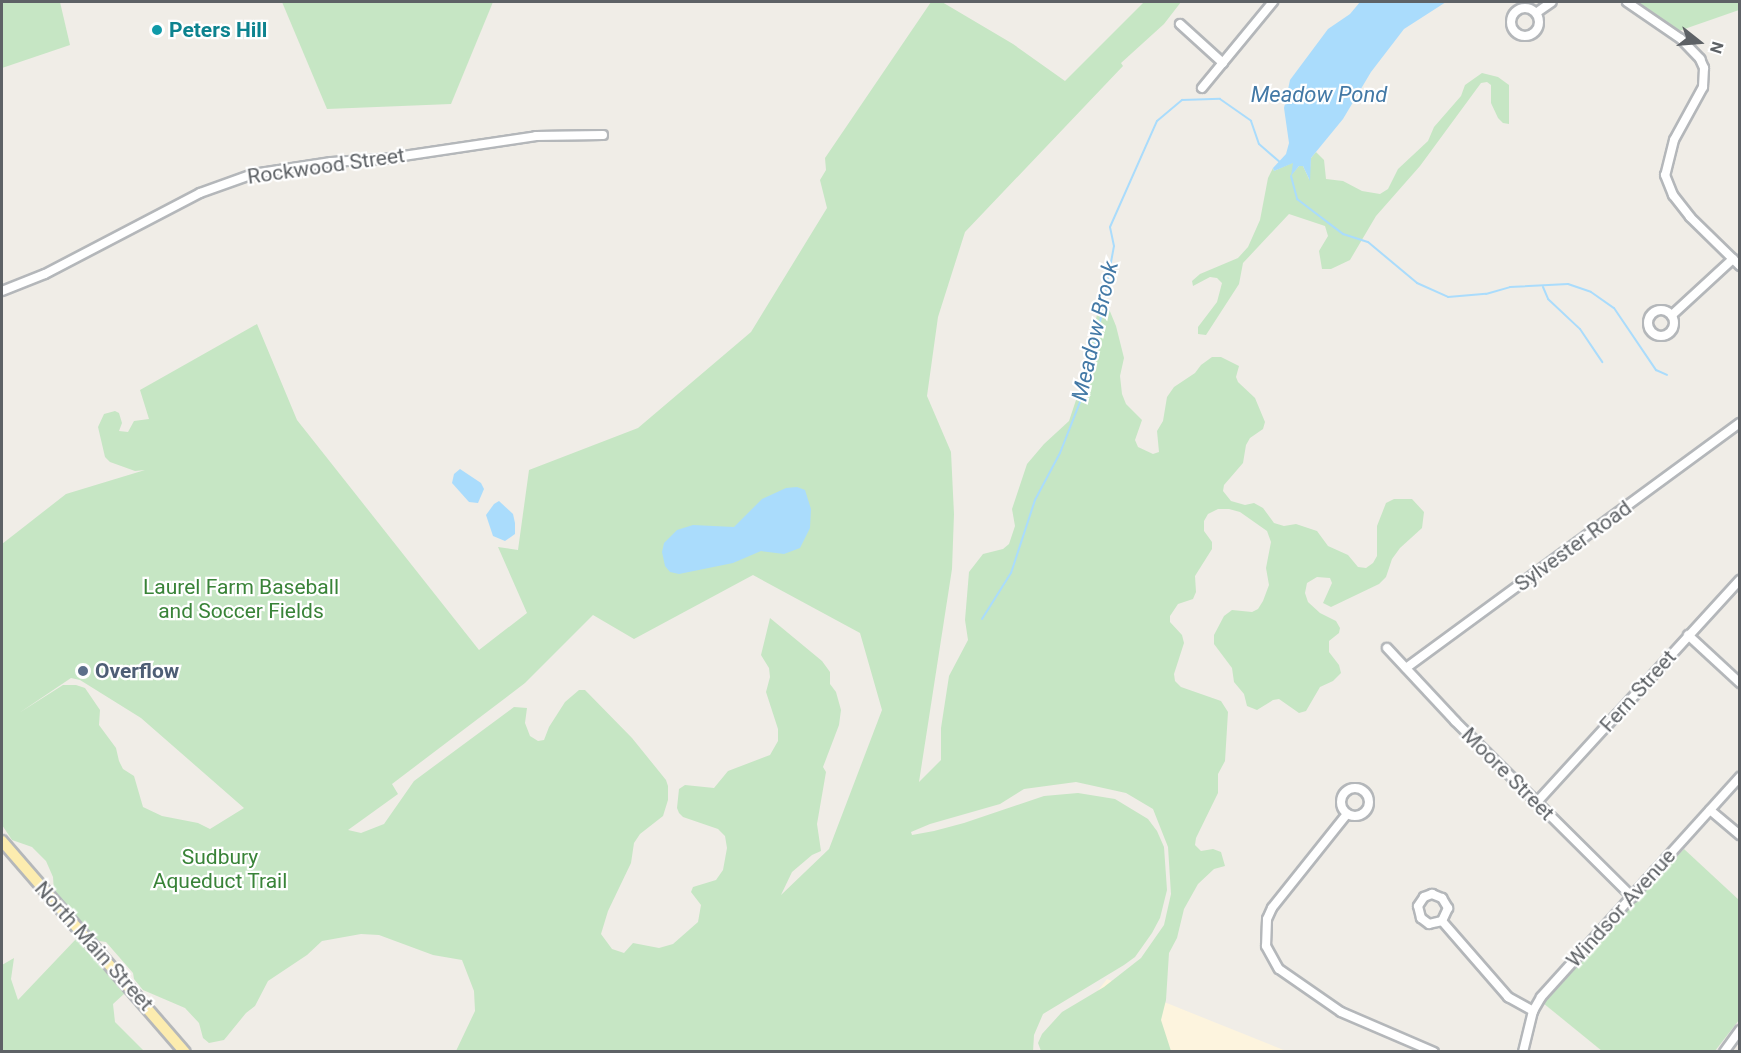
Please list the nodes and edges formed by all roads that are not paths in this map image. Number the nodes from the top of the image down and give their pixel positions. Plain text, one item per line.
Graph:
1 (1273, 2) edge
2 (1552, 2) edge
3 (1627, 2) edge
4 (1536, 13) dead end
5 (1180, 24) dead end
6 (1223, 63) junction
7 (1202, 88) dead end
8 (603, 135) dead end
9 (1736, 262) edge
10 (2, 291) edge
11 (1672, 315) dead end
12 (1740, 423) edge
13 (1740, 580) edge
14 (1688, 635) junction
15 (1387, 648) dead end
16 (1406, 668) junction
17 (1740, 683) edge
18 (1740, 777) edge
19 (1537, 802) junction
20 (1710, 810) junction
21 (1347, 814) dead end
22 (1740, 836) edge
23 (2, 841) edge
24 (1632, 897) junction
25 (1442, 921) dead end
26 (1533, 1011) junction
27 (1740, 1030) edge
28 (185, 1052) edge
29 (1434, 1052) edge
30 (1523, 1052) edge
31 (1724, 1052) edge

1 - 6 street
2 - 4 street
3 - 9 street
5 - 6 street
6 - 7 street
8 - 10 street, Rockwood Street
9 - 11 street
12 - 16 street, Sylvester Road
13 - 14 street, Fern Street
14 - 17 street
14 - 19 street, Fern Street
15 - 16 street, Moore Street
16 - 19 street, Moore Street
18 - 20 street, Windsor Avenue
19 - 24 street, Moore Street
20 - 22 street
20 - 24 street, Windsor Avenue
21 - 29 street
23 - 28 main road, North Main Street
24 - 26 street, Windsor Avenue
25 - 26 street
26 - 30 street, Windsor Avenue
27 - 31 street

